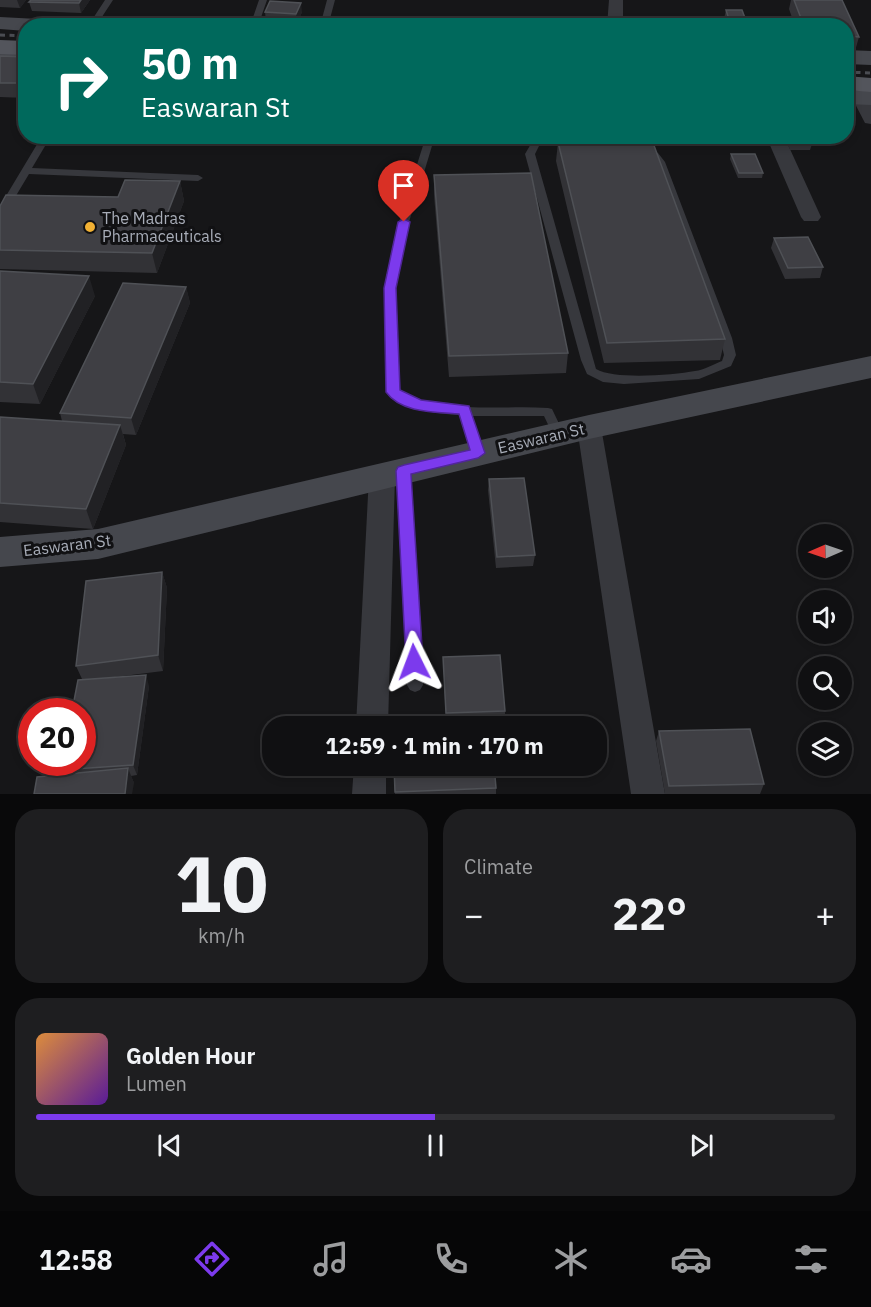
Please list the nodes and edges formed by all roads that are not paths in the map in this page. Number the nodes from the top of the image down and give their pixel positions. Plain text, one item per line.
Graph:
1 (109, 0) edge
2 (263, 0) edge
3 (331, 0) edge
4 (616, 0) edge
5 (97, 18) edge
6 (257, 18) edge
7 (326, 18) edge
8 (615, 18) edge
9 (0, 23) edge
10 (18, 24) edge
11 (0, 32) edge
12 (18, 33) edge
13 (0, 47) edge
14 (18, 48) edge
15 (0, 54) edge
16 (18, 55) edge
17 (854, 57) edge
18 (871, 58) edge
19 (854, 68) edge
20 (871, 69) edge
21 (859, 92) edge
22 (871, 119) edge
23 (42, 144) edge
24 (428, 144) edge
25 (535, 144) edge
26 (590, 144) edge
27 (779, 144) edge
28 (608, 151) edge
29 (638, 152) edge
30 (26, 171) junction
31 (198, 178) dead end
32 (0, 214) edge
33 (811, 217) dead end
34 (871, 367) edge
35 (464, 410) junction
36 (574, 430) junction
37 (478, 453) junction
38 (393, 473) junction
39 (0, 552) edge
40 (415, 685) dead end
41 (373, 716) edge
42 (370, 776) edge
43 (369, 794) edge
44 (648, 794) edge

1 - 5 lane
2 - 6 lane
3 - 7 lane
4 - 8 street
9 - 10 street
11 - 12 main road
13 - 14 main road
15 - 16 street
17 - 18 street
19 - 20 main road
21 - 22 street
23 - 30 lane
24 - 35 lane
25 - 29 lane
26 - 28 lane
27 - 33 street
30 - 31 lane
30 - 32 lane
34 - 36 street, Easwaran St
35 - 36 lane
35 - 37 lane
36 - 37 street, Easwaran St
36 - 44 street
37 - 38 street, Easwaran St
38 - 39 street, Easwaran St
38 - 40 lane
38 - 41 street
42 - 43 street

